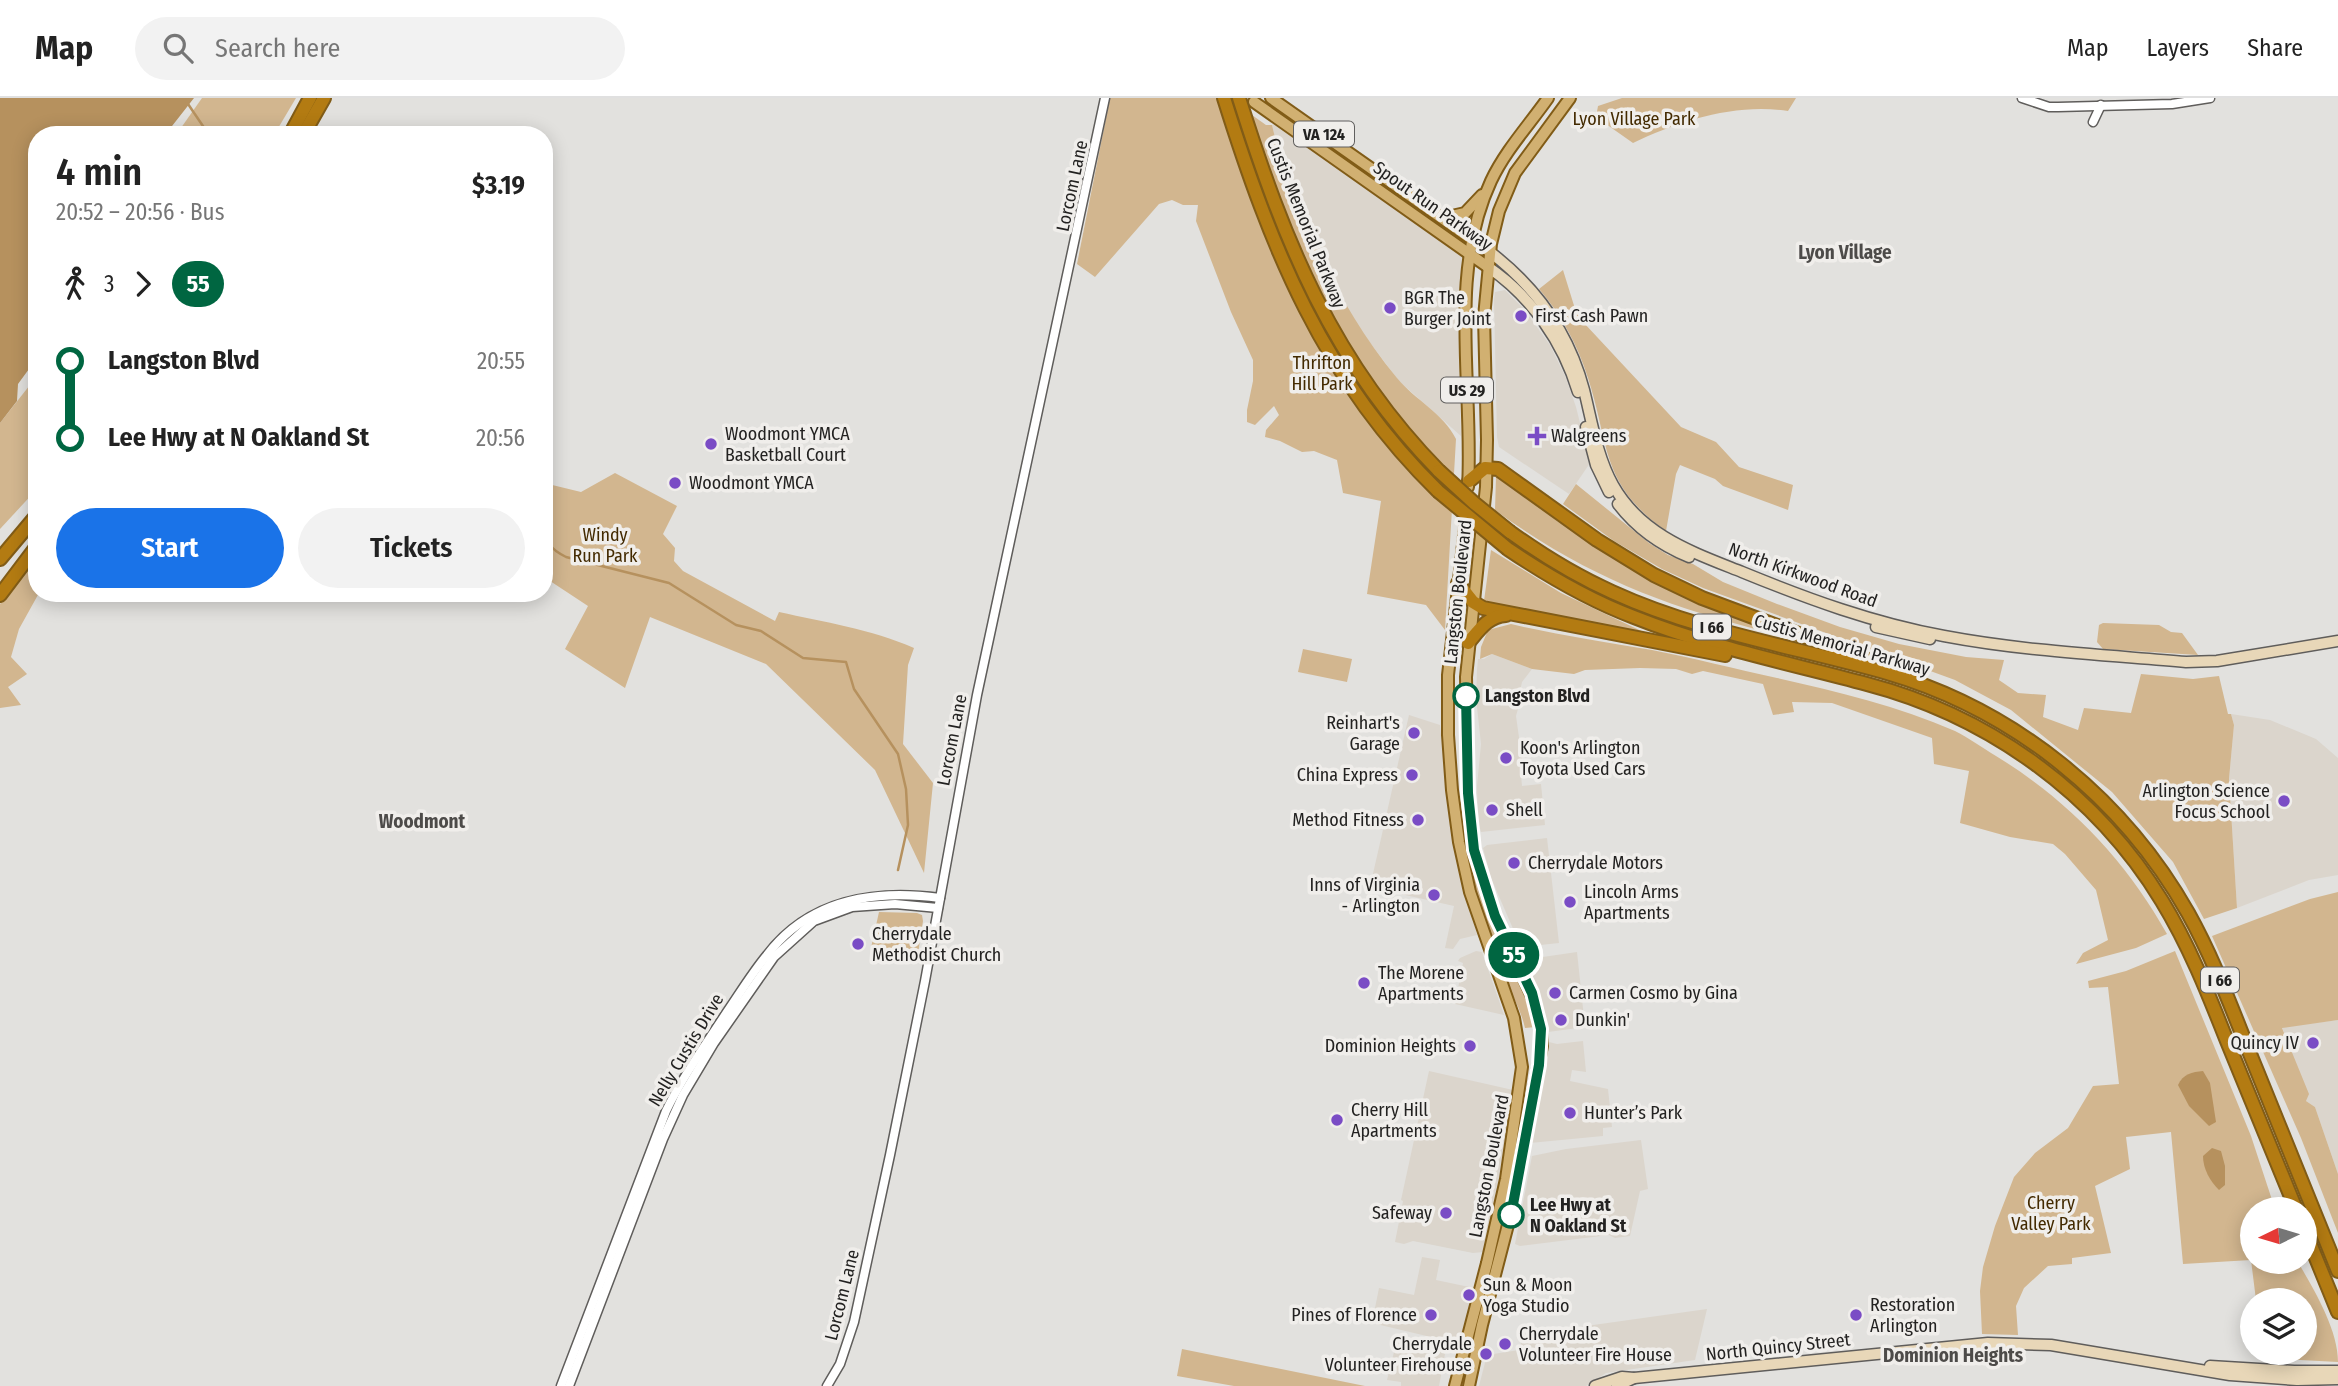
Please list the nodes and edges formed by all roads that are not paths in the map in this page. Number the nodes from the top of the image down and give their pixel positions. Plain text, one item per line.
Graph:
1 (310, 98) edge
2 (324, 98) edge
3 (1105, 98) edge
4 (1224, 98) edge
5 (1239, 98) edge
6 (1271, 98) edge
7 (1548, 98) edge
8 (1570, 98) edge
9 (2022, 98) edge
10 (2063, 98) edge
11 (2210, 98) edge
12 (1254, 102) dead end
13 (2101, 105) junction
14 (2058, 107) junction
15 (2093, 122) dead end
16 (295, 126) edge
17 (308, 126) edge
18 (1488, 188) junction
19 (1443, 218) junction
20 (1474, 240) junction
21 (1490, 252) junction
22 (1471, 255) junction
23 (1488, 267) junction
24 (1487, 468) junction
25 (1469, 481) junction
26 (28, 526) edge
27 (28, 558) edge
28 (0, 559) edge
29 (1458, 583) junction
30 (0, 595) edge
31 (1473, 603) junction
32 (1517, 615) junction
33 (2338, 641) edge
34 (1468, 643) junction
35 (2338, 646) edge
36 (1450, 659) junction
37 (1467, 666) junction
38 (1826, 674) junction
39 (1928, 687) junction
40 (939, 903) junction
41 (2291, 1197) edge
42 (2317, 1260) edge
43 (2338, 1270) edge
44 (2338, 1312) edge
45 (2175, 1365) junction
46 (2338, 1371) edge
47 (2320, 1376) junction
48 (1634, 1378) junction
49 (2338, 1379) edge
50 (2298, 1383) edge
51 (564, 1386) edge
52 (827, 1386) edge
53 (1455, 1386) edge
54 (1469, 1386) edge
55 (1595, 1386) edge
56 (1616, 1386) edge

1 - 16 highway
2 - 17 highway
3 - 40 street, Lorcom Lane
4 - 38 highway, Custis Memorial Parkway / I 66, bridge
5 - 39 highway, Custis Memorial Parkway / I 66, bridge
6 - 19 main road, Spout Run Parkway / VA 124
7 - 18 main road, Langston Boulevard / US 29
8 - 21 main road, Langston Boulevard / US 29
9 - 14 street
10 - 14 street
11 - 13 street
12 - 22 main road, Spout Run Parkway / VA 124
13 - 14 street
13 - 15 street
18 - 19 main road
18 - 20 main road, Langston Boulevard / US 29
19 - 20 main road, Spout Run Parkway / VA 124
20 - 21 main road, North Kirkwood Road / VA 124
20 - 22 main road, Langston Boulevard / US 29
21 - 23 main road, Langston Boulevard / US 29
21 - 33 main road, North Kirkwood Road
22 - 23 main road, Spout Run Parkway / VA 124
22 - 25 main road, Langston Boulevard / US 29
23 - 24 main road, Langston Boulevard / US 29
23 - 35 main road, North Kirkwood Road
24 - 25 highway
24 - 31 main road, Langston Boulevard / US 29
24 - 39 highway
25 - 29 main road, Langston Boulevard / US 29
26 - 28 highway
27 - 30 highway
29 - 31 highway
29 - 36 main road, Langston Boulevard / US 29
31 - 32 highway
31 - 34 main road, Langston Boulevard / US 29
32 - 34 highway
32 - 38 highway
34 - 37 main road, Langston Boulevard / US 29
36 - 37 main road
36 - 53 main road, Langston Boulevard / US 29
37 - 54 main road, Langston Boulevard / US 29
38 - 41 highway, Custis Memorial Parkway / I 66
39 - 43 highway, Custis Memorial Parkway / I 66
40 - 51 street, Nelly Custis Drive
40 - 52 street, Lorcom Lane
42 - 44 highway
45 - 47 main road, North Quincy Street
45 - 48 main road, North Quincy Street
45 - 50 main road, North Quincy Street
46 - 47 main road, North Quincy Street
47 - 49 main road, North Quincy Street
47 - 50 main road, North Quincy Street
48 - 55 main road, North Quincy Street
48 - 56 main road, North Quincy Street

